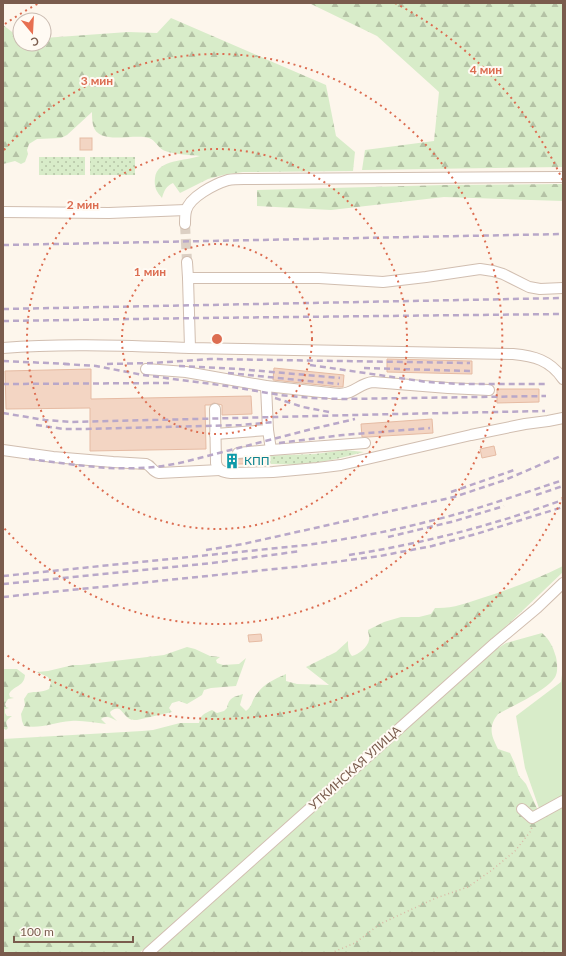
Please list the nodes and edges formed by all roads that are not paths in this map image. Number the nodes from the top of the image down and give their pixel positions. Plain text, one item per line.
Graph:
1 (563, 177) edge
2 (186, 210) junction
3 (3, 212) edge
4 (185, 224) tunnel mouth
5 (187, 262) tunnel mouth
6 (188, 278) junction
7 (563, 288) edge
8 (3, 348) edge
9 (190, 348) junction
10 (146, 369) dead end
11 (563, 379) edge
12 (266, 386) junction
13 (490, 390) dead end
14 (215, 409) dead end
15 (563, 418) edge
16 (268, 430) junction
17 (215, 434) junction
18 (365, 443) dead end
19 (3, 450) edge
20 (271, 450) junction
21 (238, 453) dead end
22 (220, 470) junction
23 (563, 583) edge
24 (563, 801) edge
25 (522, 809) dead end
26 (148, 953) edge

1 - 2 street
2 - 3 street
2 - 4 street
5 - 6 street
6 - 7 street
6 - 9 street
8 - 9 street
9 - 11 street
10 - 12 street
12 - 13 street
12 - 16 street
14 - 17 street
15 - 22 street
16 - 17 street
16 - 20 street
17 - 22 street
18 - 20 street
19 - 22 street
20 - 21 street
23 - 26 street, УТКИНСКАЯ УЛИЦА
24 - 25 street

